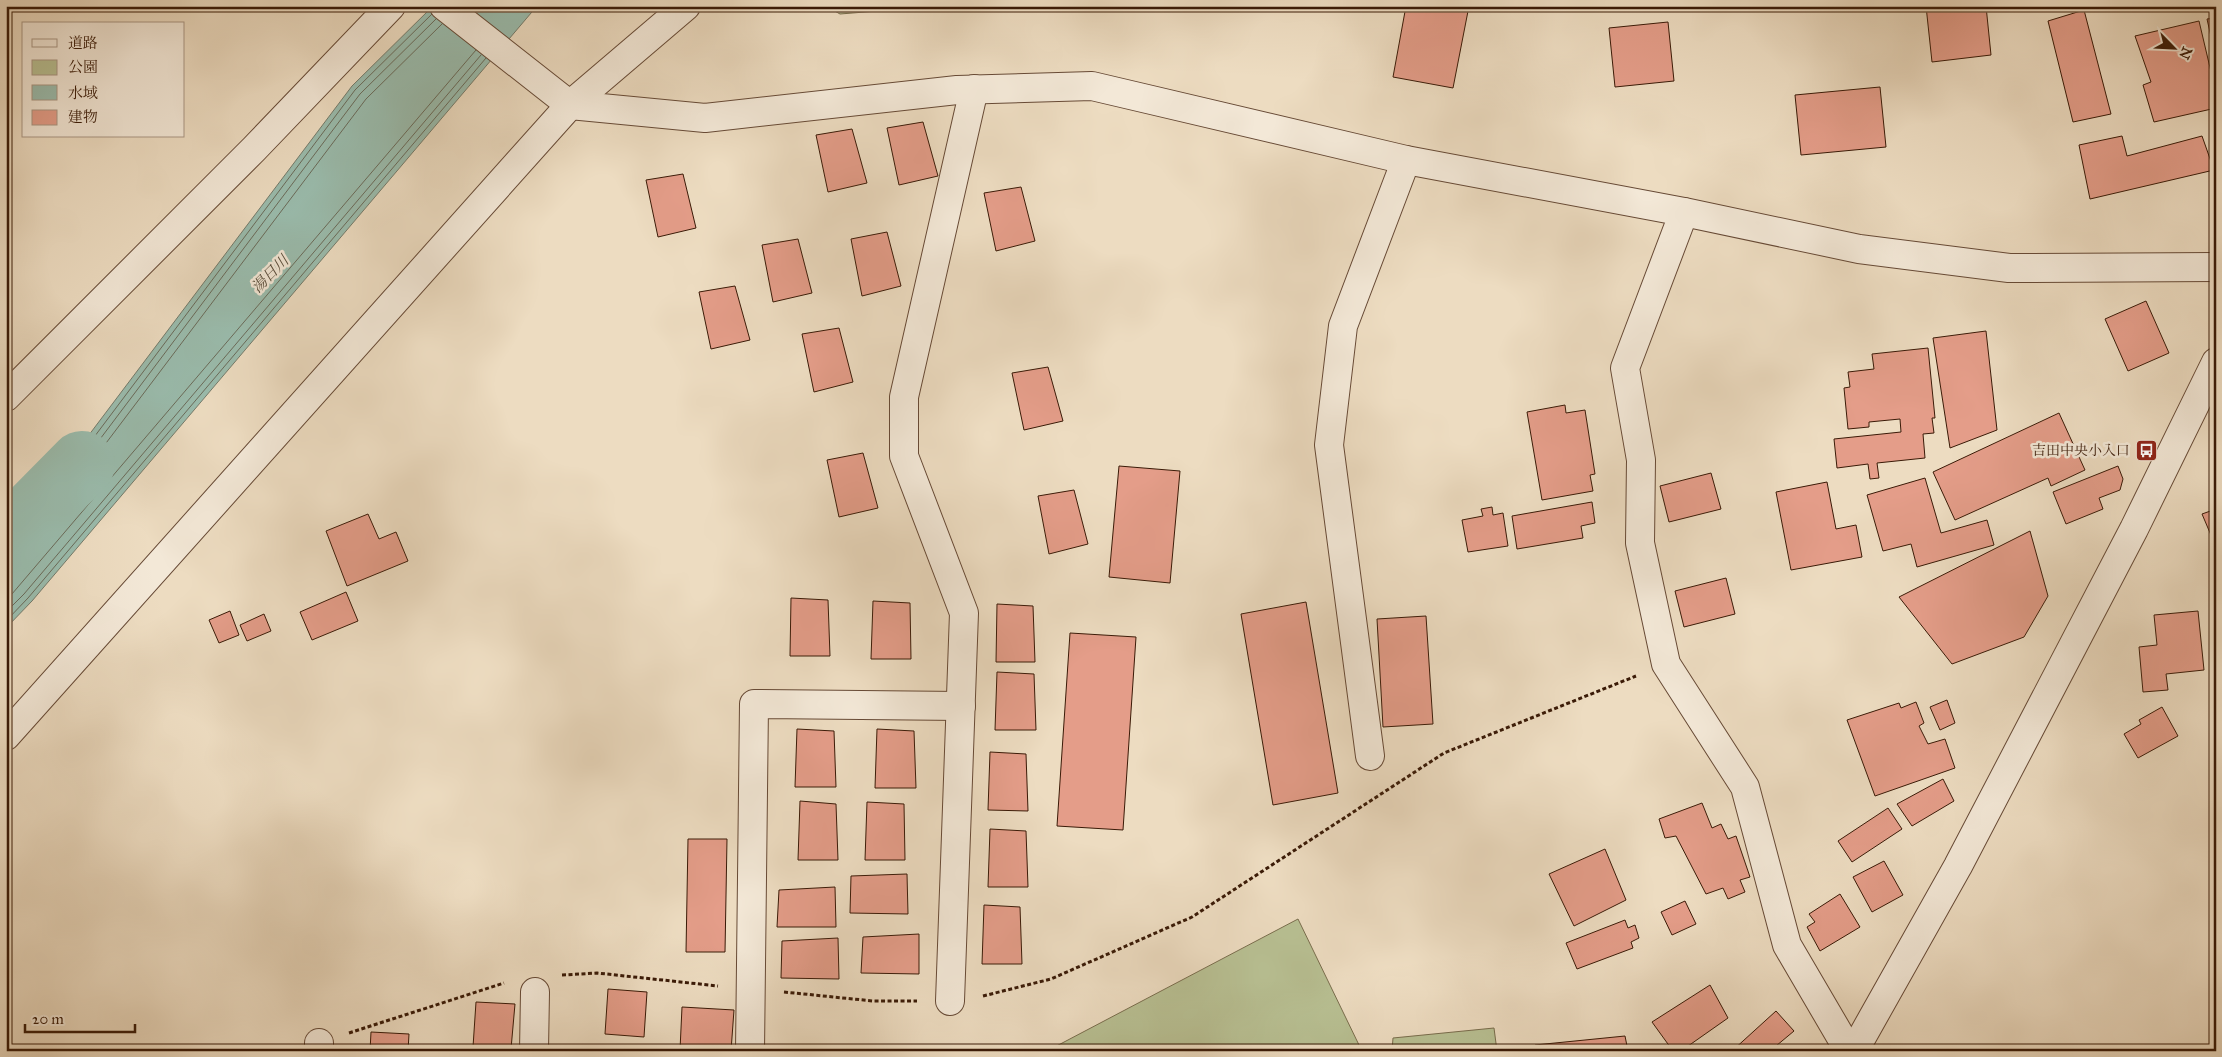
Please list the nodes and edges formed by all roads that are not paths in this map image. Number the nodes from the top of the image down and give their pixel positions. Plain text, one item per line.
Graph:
1 (391, 6) edge
2 (444, 6) edge
3 (686, 6) edge
4 (974, 89) junction
5 (570, 105) junction
6 (1406, 160) junction
7 (1684, 212) junction
8 (2216, 267) edge
9 (2216, 362) edge
10 (6, 397) edge
11 (961, 706) junction
12 (6, 736) edge
13 (1370, 756) dead end
14 (523, 986) road end
15 (950, 1001) road end
16 (534, 1051) edge
17 (750, 1051) edge
18 (1849, 1051) edge
19 (1854, 1051) edge

1 - 10 street
2 - 5 street
3 - 5 street
4 - 5 street
4 - 6 street
4 - 11 street
5 - 12 street
6 - 7 street
6 - 13 street
7 - 8 street
7 - 18 street
9 - 19 street
11 - 15 street
11 - 17 street
14 - 16 street

